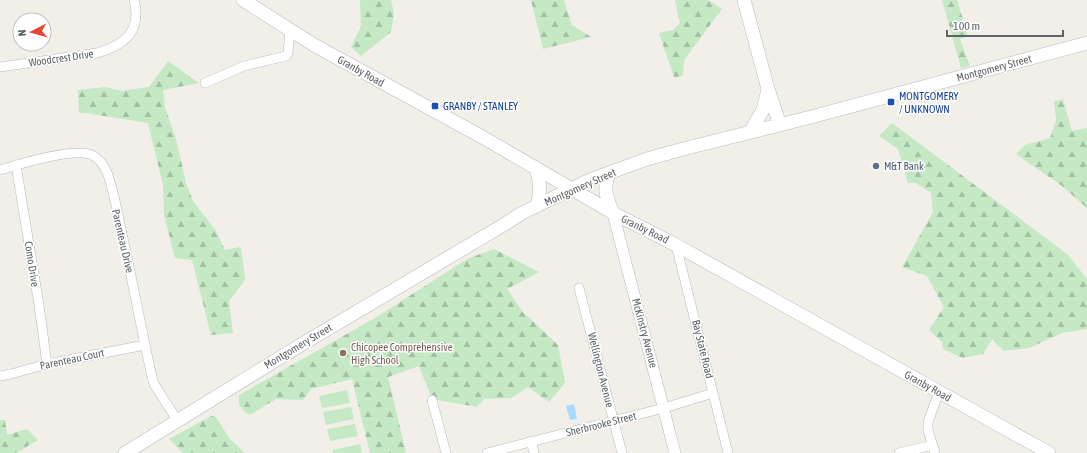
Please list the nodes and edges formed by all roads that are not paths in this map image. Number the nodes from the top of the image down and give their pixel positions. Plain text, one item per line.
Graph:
1 (134, 0) edge
2 (243, 0) edge
3 (744, 0) edge
4 (752, 0) edge
5 (290, 30) junction
6 (1087, 43) edge
7 (0, 67) edge
8 (205, 83) dead end
9 (768, 89) junction
10 (780, 125) junction
11 (750, 132) junction
12 (16, 165) junction
13 (536, 168) junction
14 (0, 170) edge
15 (609, 173) junction
16 (572, 189) junction
17 (537, 206) junction
18 (612, 213) junction
19 (676, 245) junction
20 (580, 288) dead end
21 (145, 345) junction
22 (47, 364) junction
23 (0, 376) edge
24 (939, 392) junction
25 (714, 393) junction
26 (432, 400) dead end
27 (664, 408) junction
28 (177, 420) junction
29 (614, 420) junction
30 (531, 441) junction
31 (934, 449) edge
32 (124, 453) edge
33 (446, 453) edge
34 (488, 453) edge
35 (534, 453) edge
36 (622, 453) edge
37 (675, 453) edge
38 (728, 453) edge
39 (899, 453) edge
40 (1049, 453) edge

1 - 7 street, Woodcrest Drive
2 - 5 main road, Granby Road
3 - 9 main road
4 - 10 main road
5 - 8 street
5 - 13 main road, Granby Road
6 - 10 main road, Montgomery Street
9 - 10 main road
9 - 11 main road
10 - 11 main road, Montgomery Street
11 - 15 main road, Montgomery Street
12 - 14 street, Parenteau Drive
12 - 21 street, Parenteau Drive
12 - 22 street, Como Drive
13 - 16 main road, Granby Road
13 - 17 main road
15 - 16 main road, Montgomery Street
15 - 18 main road
16 - 17 main road, Montgomery Street
16 - 18 main road, Granby Road
17 - 28 main road, Montgomery Street
18 - 19 main road, Granby Road
18 - 27 street, McKinstry Avenue
19 - 24 main road, Granby Road
19 - 25 street, Bay State Road
20 - 29 street, Wellington Avenue
21 - 22 street, Parenteau Court
21 - 28 street, Parenteau Drive
22 - 23 street, Parenteau Court
24 - 31 street
24 - 40 main road, Granby Road
25 - 27 street, Sherbrooke Street
25 - 38 street, Bay State Road
26 - 33 street
27 - 29 street, Sherbrooke Street
27 - 37 street, McKinstry Avenue
28 - 32 main road, Montgomery Street
29 - 30 street, Sherbrooke Street
29 - 36 street, Wellington Avenue
30 - 34 street, Sherbrooke Street
30 - 35 street
31 - 39 street

